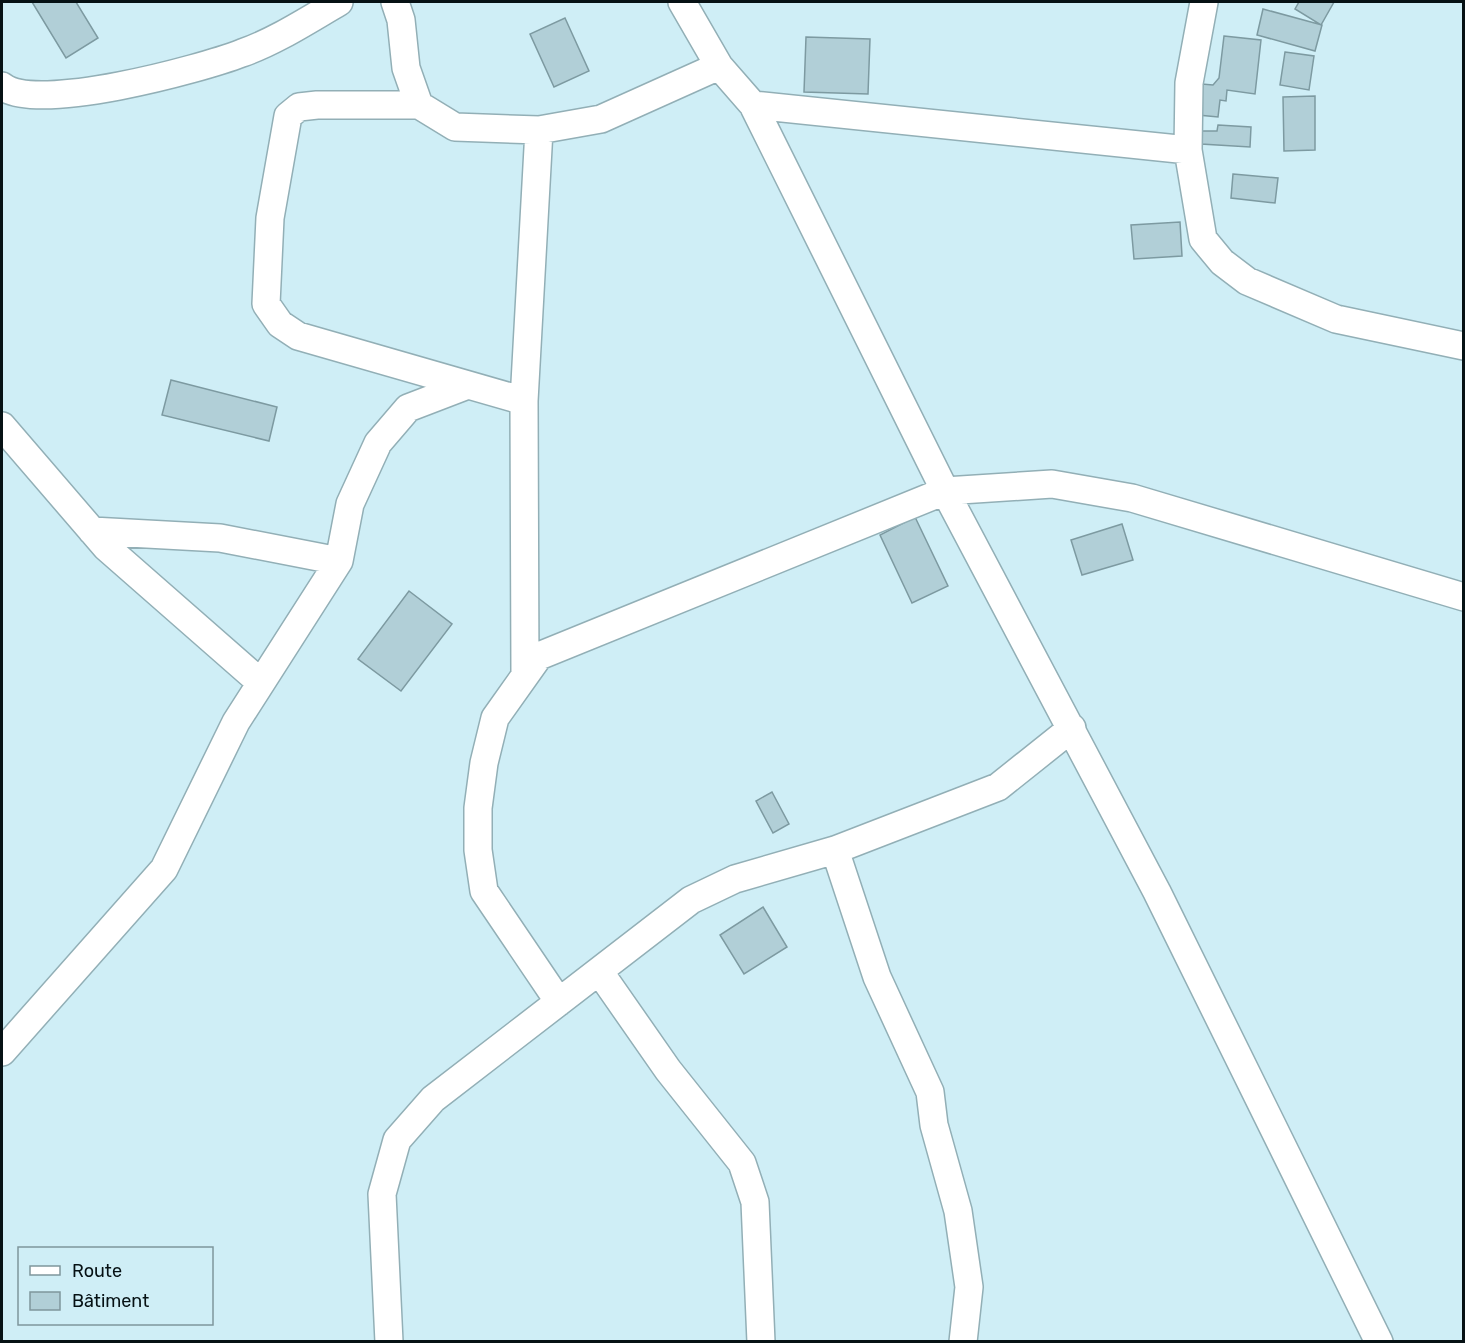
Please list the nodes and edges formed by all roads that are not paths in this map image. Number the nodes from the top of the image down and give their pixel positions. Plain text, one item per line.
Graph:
1 (339, 2) edge
2 (395, 2) edge
3 (681, 2) edge
4 (1204, 2) edge
5 (718, 66) junction
6 (2, 86) edge
7 (419, 105) junction
8 (753, 105) junction
9 (539, 130) junction
10 (1188, 150) junction
11 (1464, 346) edge
12 (468, 385) junction
13 (524, 401) junction
14 (2, 426) edge
15 (945, 491) junction
16 (92, 531) junction
17 (339, 561) junction
18 (1464, 597) edge
19 (525, 675) junction
20 (260, 682) junction
21 (1072, 728) junction
22 (835, 850) junction
23 (599, 971) junction
24 (559, 1002) junction
25 (2, 1052) edge
26 (388, 1341) edge
27 (761, 1341) edge
28 (963, 1341) edge
29 (1379, 1341) edge

1 - 6 street
2 - 7 street
3 - 5 street
4 - 10 street
5 - 8 street
5 - 9 street
7 - 9 street
7 - 12 street
8 - 10 street
8 - 15 street
9 - 13 street
10 - 11 street
12 - 13 street
12 - 17 street
13 - 19 street
14 - 16 street
15 - 18 street
15 - 19 street
15 - 21 street
16 - 17 street
16 - 20 street
17 - 20 street
19 - 24 street
20 - 25 street
21 - 22 street
21 - 29 street
22 - 23 street
22 - 28 street
23 - 24 street
23 - 27 street
24 - 26 street

